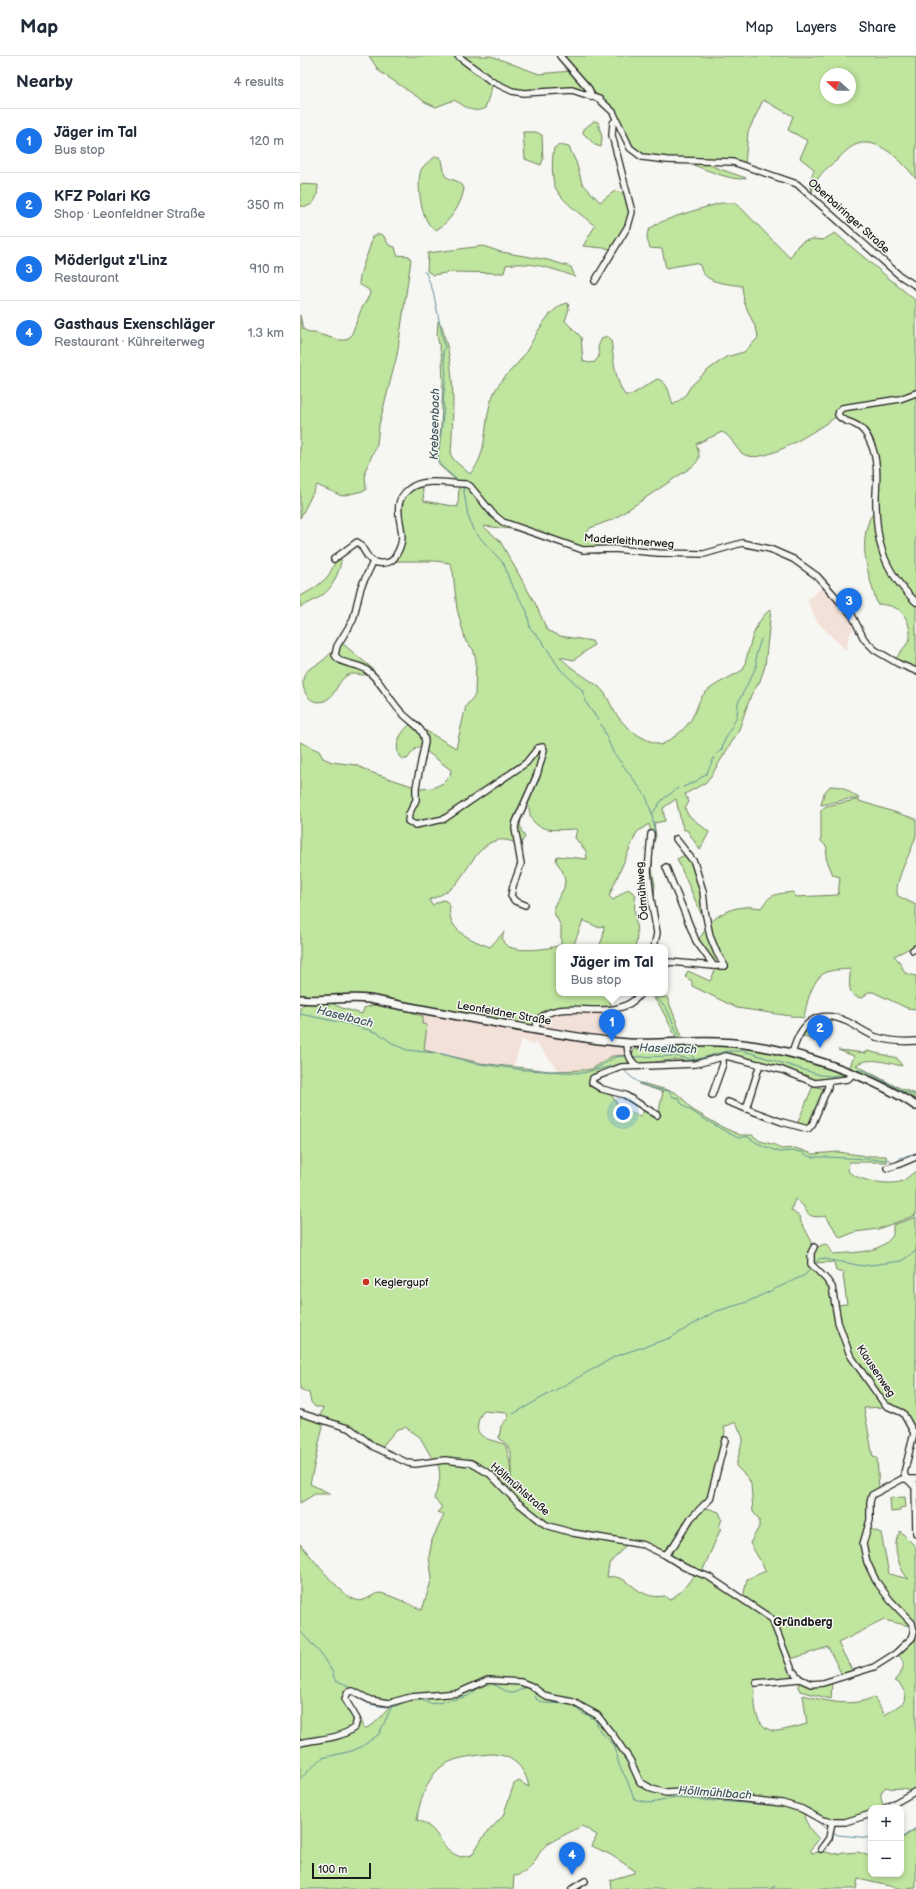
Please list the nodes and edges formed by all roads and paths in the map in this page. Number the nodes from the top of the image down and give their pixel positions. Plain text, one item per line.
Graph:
1 (458, 56) edge
2 (560, 56) edge
3 (592, 97) junction
4 (616, 120) junction
5 (595, 281) dead end
6 (916, 286) edge
7 (916, 393) edge
8 (334, 559) dead end
9 (373, 562) junction
10 (916, 602) edge
11 (916, 671) edge
12 (651, 834) dead end
13 (676, 838) dead end
14 (666, 867) dead end
15 (525, 905) dead end
16 (655, 944) edge
17 (668, 963) edge
18 (714, 966) junction
19 (638, 996) edge
20 (300, 999) edge
21 (536, 1030) junction
22 (916, 1041) edge
23 (627, 1043) junction
24 (792, 1054) junction
25 (723, 1057) junction
26 (760, 1064) junction
27 (638, 1067) junction
28 (850, 1074) junction
29 (828, 1082) junction
30 (712, 1096) dead end
31 (728, 1102) dead end
32 (916, 1106) edge
33 (746, 1108) junction
34 (657, 1115) dead end
35 (916, 1157) edge
36 (887, 1168) dead end
37 (814, 1247) dead end
38 (300, 1413) edge
39 (915, 1432) edge
40 (725, 1440) dead end
41 (906, 1478) junction
42 (916, 1479) edge
43 (915, 1484) edge
44 (916, 1533) edge
45 (665, 1555) junction
46 (800, 1679) junction
47 (756, 1683) dead end
48 (300, 1743) edge
49 (916, 1791) edge
50 (891, 1805) edge
51 (868, 1815) edge
52 (832, 1822) junction
53 (821, 1849) dead end
54 (585, 1881) dead end
55 (572, 1889) edge

1 - 3 street, Oberbairinger Straße
2 - 3 street
3 - 4 street, Oberbairinger Straße
4 - 5 street
4 - 6 street, Oberbairinger Straße
7 - 10 street
8 - 9 street
9 - 11 street, Maderleithnerweg
9 - 15 street
12 - 16 street, Ödmühlweg
13 - 18 street
14 - 18 street
17 - 18 street
19 - 21 street
20 - 21 main road, Leonfeldner Straße
21 - 23 main road, Leonfeldner Straße
22 - 24 street
23 - 24 main road, Leonfeldner Straße
23 - 27 street
24 - 28 main road, Leonfeldner Straße
25 - 26 street
25 - 27 street
25 - 30 street
26 - 29 street
26 - 33 street
27 - 34 street
28 - 29 street
28 - 32 main road, Leonfeldner Straße
29 - 33 street
31 - 33 street
35 - 36 street
37 - 39 street, Klausenweg
38 - 45 street, Höllmühlstraße
39 - 41 street, Klausenweg
40 - 45 street
41 - 42 street
41 - 43 street
41 - 46 street
43 - 44 street
45 - 46 street, Höllmühlstraße
46 - 47 street
48 - 52 street
49 - 50 street
51 - 52 street
52 - 53 street
54 - 55 street

